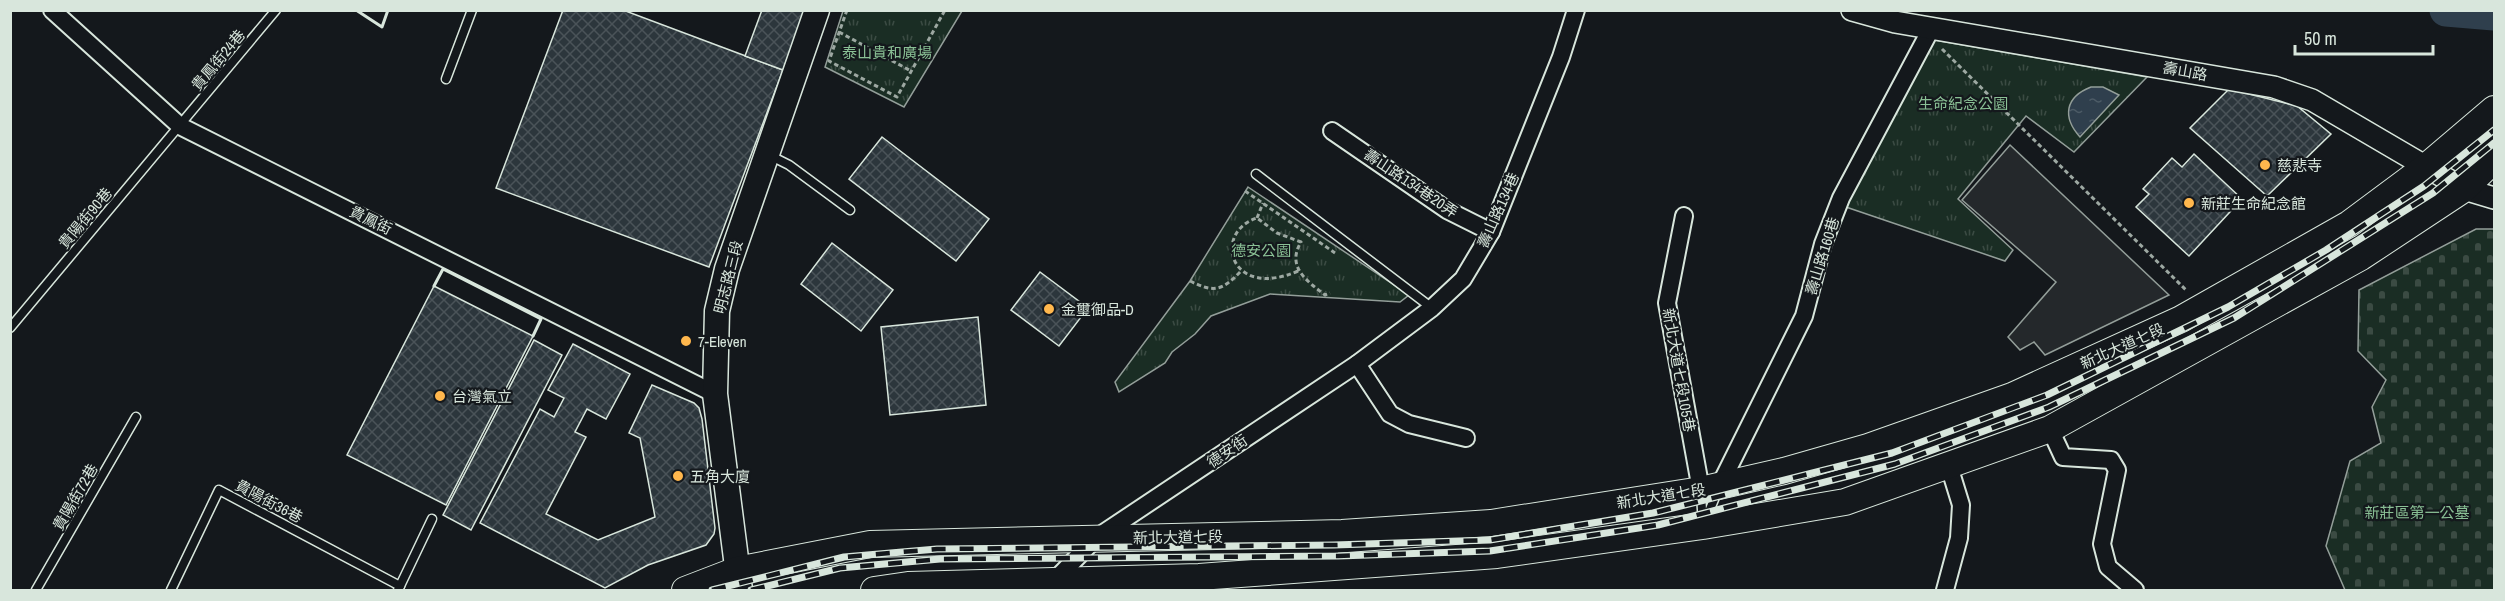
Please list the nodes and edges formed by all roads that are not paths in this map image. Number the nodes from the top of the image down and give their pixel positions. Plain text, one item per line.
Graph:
1 (52, 10) edge
2 (276, 10) edge
3 (472, 10) edge
4 (817, 10) edge
5 (1576, 10) edge
6 (1852, 10) edge
7 (1931, 29) junction
8 (446, 79) dead end
9 (2494, 110) edge
10 (180, 126) junction
11 (1332, 131) dead end
12 (766, 154) junction
13 (2494, 160) edge
14 (2427, 166) junction
15 (1256, 174) dead end
16 (2464, 189) junction
17 (2494, 198) edge
18 (850, 210) dead end
19 (1684, 216) dead end
20 (1491, 232) junction
21 (1432, 308) junction
22 (10, 328) edge
23 (1357, 364) junction
24 (715, 394) junction
25 (136, 417) dead end
26 (2050, 429) junction
27 (1466, 438) dead end
28 (1949, 466) junction
29 (1710, 488) junction
30 (432, 519) dead end
31 (1702, 526) junction
32 (1096, 538) junction
33 (739, 580) edge
34 (1055, 586) edge
35 (399, 588) edge
36 (907, 588) edge
37 (36, 591) edge
38 (171, 591) edge
39 (685, 591) edge
40 (874, 591) edge
41 (1945, 591) edge
42 (2135, 591) edge

1 - 10 street, 貴鳳街
2 - 10 lane, 貴鳳街24巷
3 - 8 lane
4 - 12 main road, 明志路三段
5 - 20 street, 壽山路134巷
6 - 7 street, 壽山路
7 - 14 street, 壽山路
7 - 29 street, 壽山路160巷
9 - 14 main road, 新北大道七段
10 - 22 lane, 貴陽街90巷
10 - 24 street, 貴鳳街
11 - 20 street, 壽山路134巷20弄
12 - 18 lane
12 - 24 main road, 明志路三段
13 - 16 main road
14 - 16 street, 壽山路
14 - 29 main road, 新北大道七段
15 - 21 lane
16 - 17 street, 壽山路
16 - 26 main road
19 - 29 street, 新北大道七段105巷
20 - 21 street, 壽山路134巷
21 - 23 street, 壽山路134巷
23 - 27 street
23 - 32 street, 德安街
24 - 33 main road, 明志路三段
25 - 37 lane, 貴陽街72巷
26 - 28 main road
26 - 42 street
28 - 31 main road
28 - 41 street
29 - 31 lane
29 - 31 lane
29 - 32 main road, 新北大道七段
30 - 35 lane
31 - 34 main road
32 - 33 main road, 新北大道七段
32 - 34 street, 德安街
33 - 39 main road, 新北大道七段
34 - 36 main road
35 - 38 lane, 貴陽街36巷
36 - 40 main road

